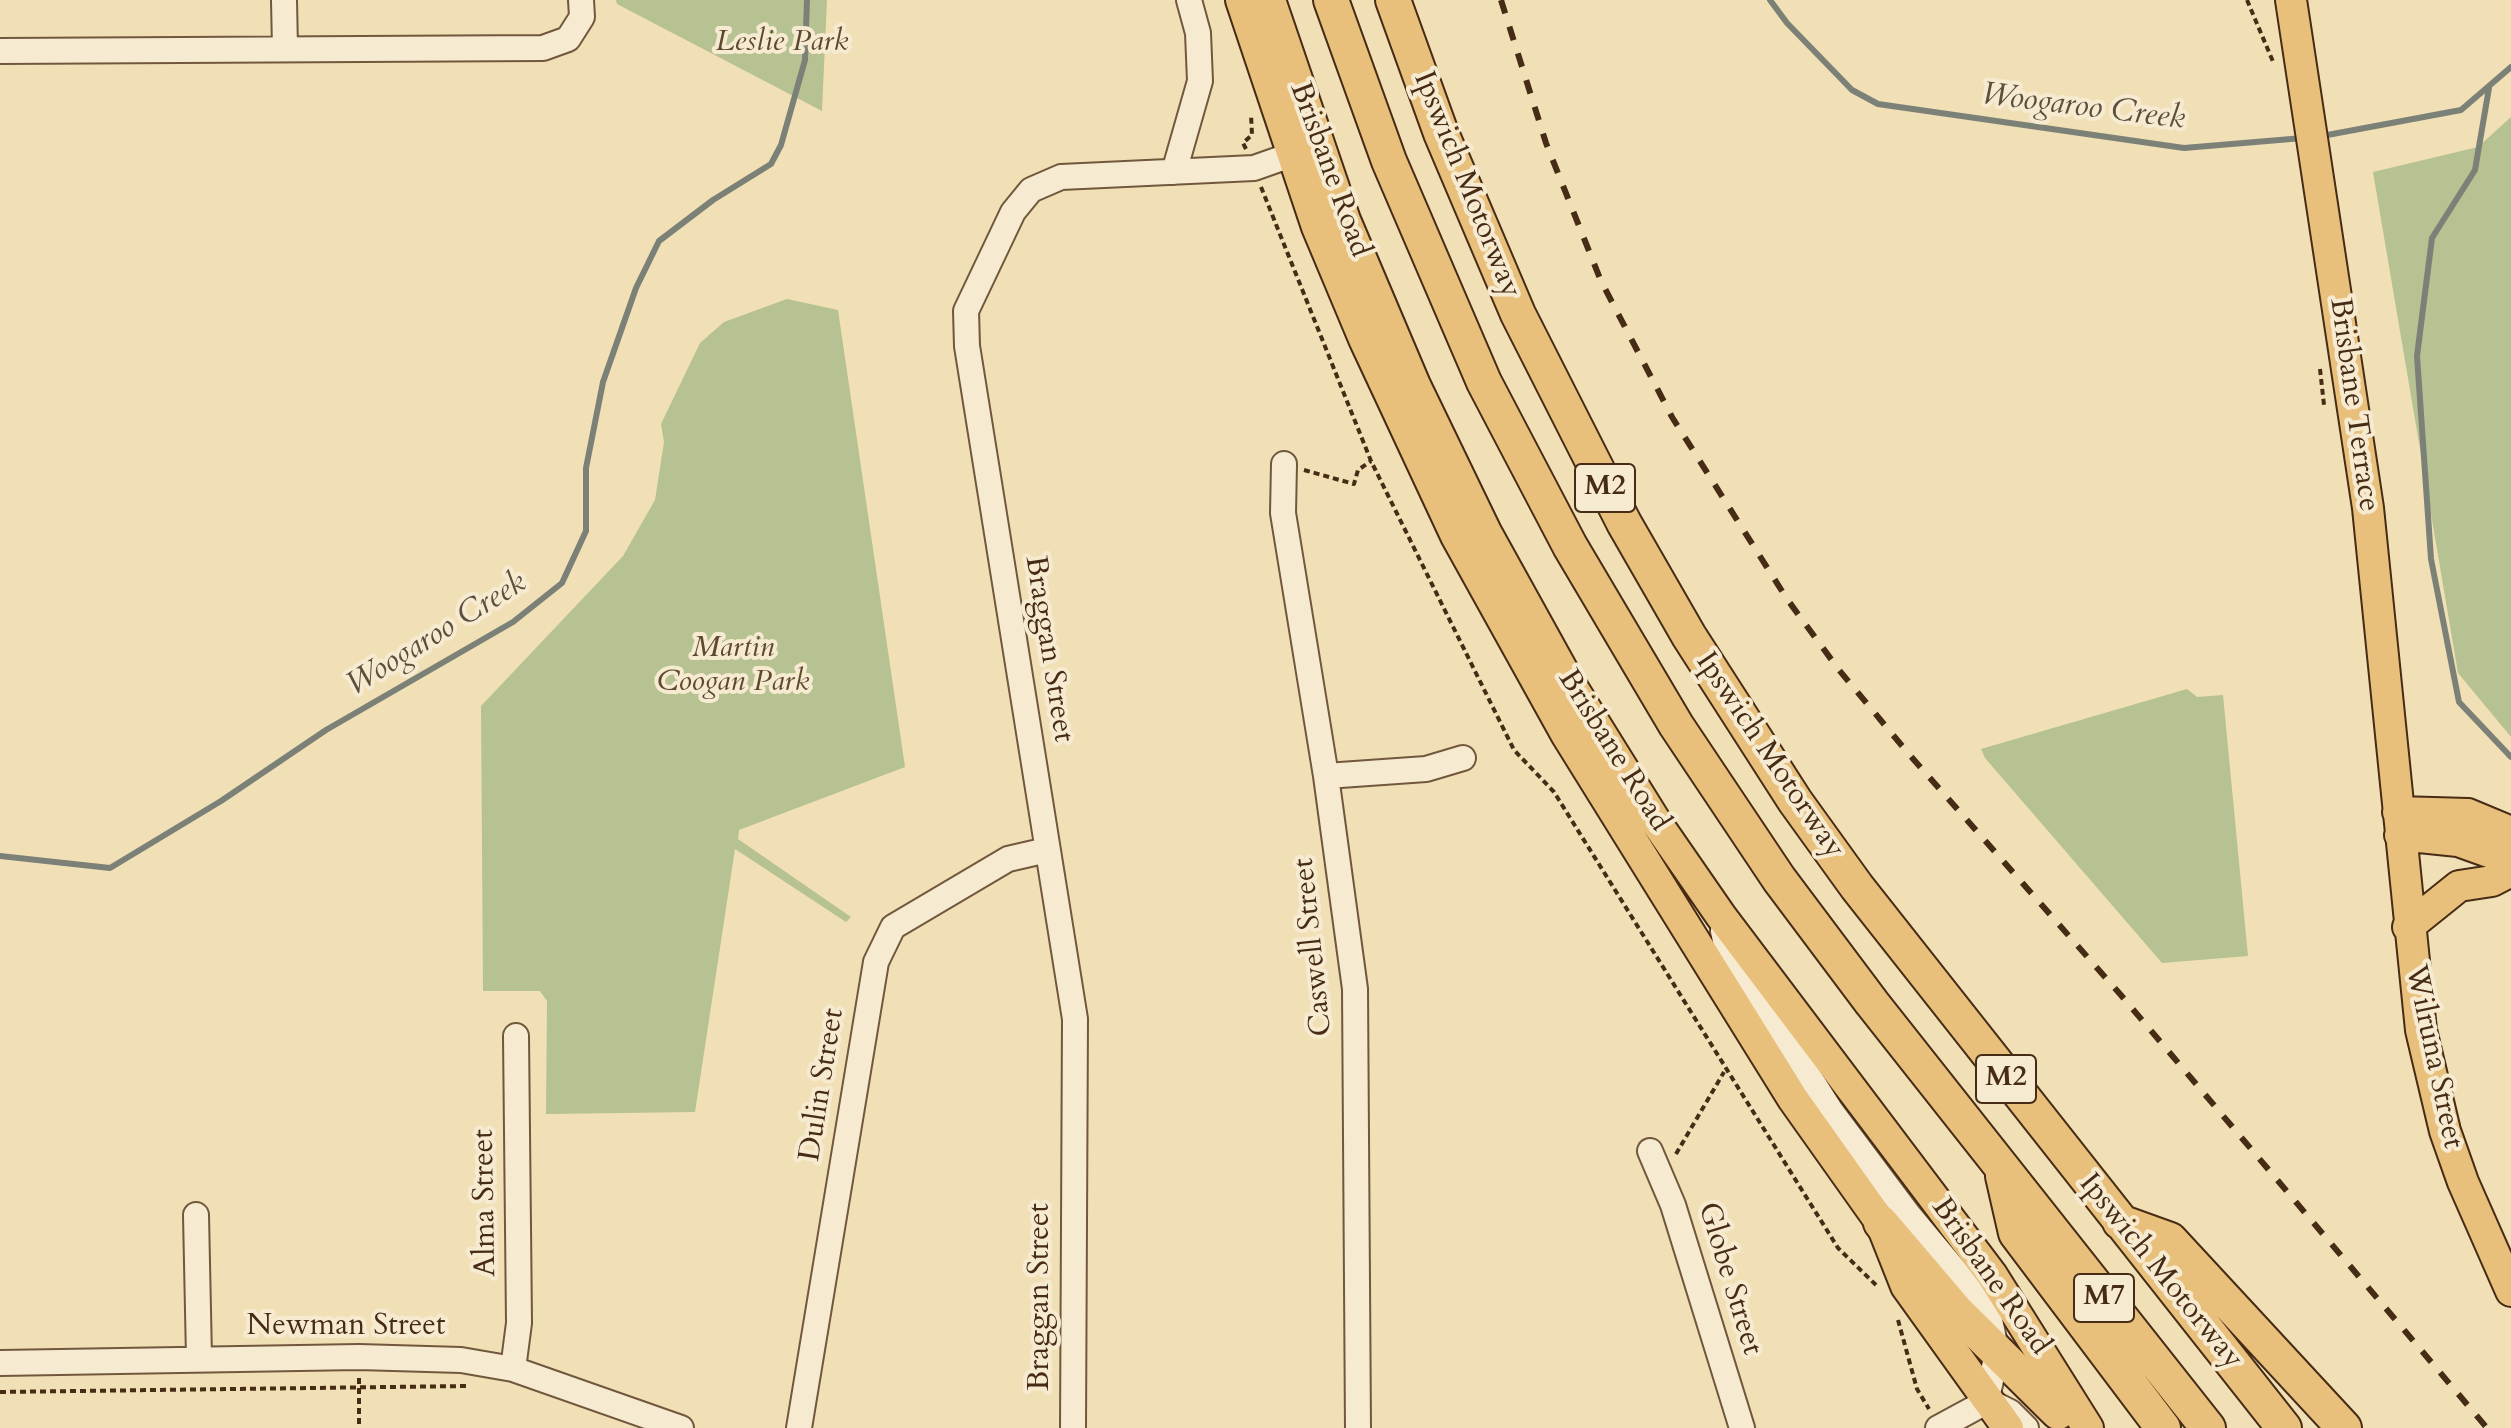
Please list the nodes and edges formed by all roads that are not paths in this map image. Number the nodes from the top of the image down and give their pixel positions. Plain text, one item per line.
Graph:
1 (284, 0) edge
2 (1189, 0) edge
3 (1241, 0) edge
4 (1270, 0) edge
5 (1331, 0) edge
6 (1393, 0) edge
7 (2291, 0) edge
8 (582, 8) edge
9 (285, 48) junction
10 (0, 51) edge
11 (1305, 150) junction
12 (1174, 172) junction
13 (1284, 464) road end
14 (1463, 758) dead end
15 (1326, 776) junction
16 (2399, 823) junction
17 (2511, 832) edge
18 (1047, 850) junction
19 (2511, 860) edge
20 (2511, 871) edge
21 (1721, 916) junction
22 (2408, 927) junction
23 (516, 1036) dead end
24 (1650, 1151) dead end
25 (2001, 1168) junction
26 (196, 1215) dead end
27 (2120, 1222) junction
28 (1881, 1223) junction
29 (2511, 1291) edge
30 (1997, 1354) junction
31 (199, 1358) junction
32 (0, 1363) edge
33 (513, 1369) junction
34 (1986, 1402) junction
35 (2058, 1412) dead end
36 (681, 1428) edge
37 (799, 1428) edge
38 (1073, 1428) edge
39 (1358, 1428) edge
40 (1742, 1428) edge
41 (1938, 1428) edge
42 (2008, 1428) edge
43 (2026, 1428) edge
44 (2088, 1428) edge
45 (2163, 1428) edge
46 (2208, 1428) edge
47 (2284, 1428) edge
48 (2344, 1428) edge

1 - 9 street
2 - 12 street
3 - 11 main road, Brisbane Road
4 - 11 main road, Brisbane Road
5 - 25 highway, Ipswich Motorway / M2
6 - 27 highway, Ipswich Motorway / M2
7 - 16 main road, Brisbane Terrace
8 - 9 street
9 - 10 street
11 - 12 street, Braggan Street
11 - 21 main road, Brisbane Road
11 - 28 main road, Brisbane Road
12 - 18 street, Braggan Street
13 - 15 street, Caswell Street
14 - 15 street
15 - 39 street, Caswell Street
16 - 17 main road
16 - 19 main road
16 - 22 main road, Wilruna Street
18 - 37 street, Dulin Street
18 - 38 street, Braggan Street
20 - 22 main road
21 - 30 street
21 - 44 main road, Brisbane Road
22 - 29 main road, Wilruna Street
23 - 33 street, Alma Street
24 - 40 street, Globe Street
25 - 45 highway, M2
25 - 46 highway, Ipswich Motorway / M7
26 - 31 street
27 - 47 highway, Ipswich Motorway / M7
27 - 48 highway
28 - 30 highway
28 - 34 main road, Brisbane Road
30 - 34 street
30 - 35 highway
31 - 32 street, Newman Street
31 - 33 street, Newman Street
33 - 36 street, Newman Street
34 - 41 street
34 - 42 main road, Brisbane Road
34 - 43 street

